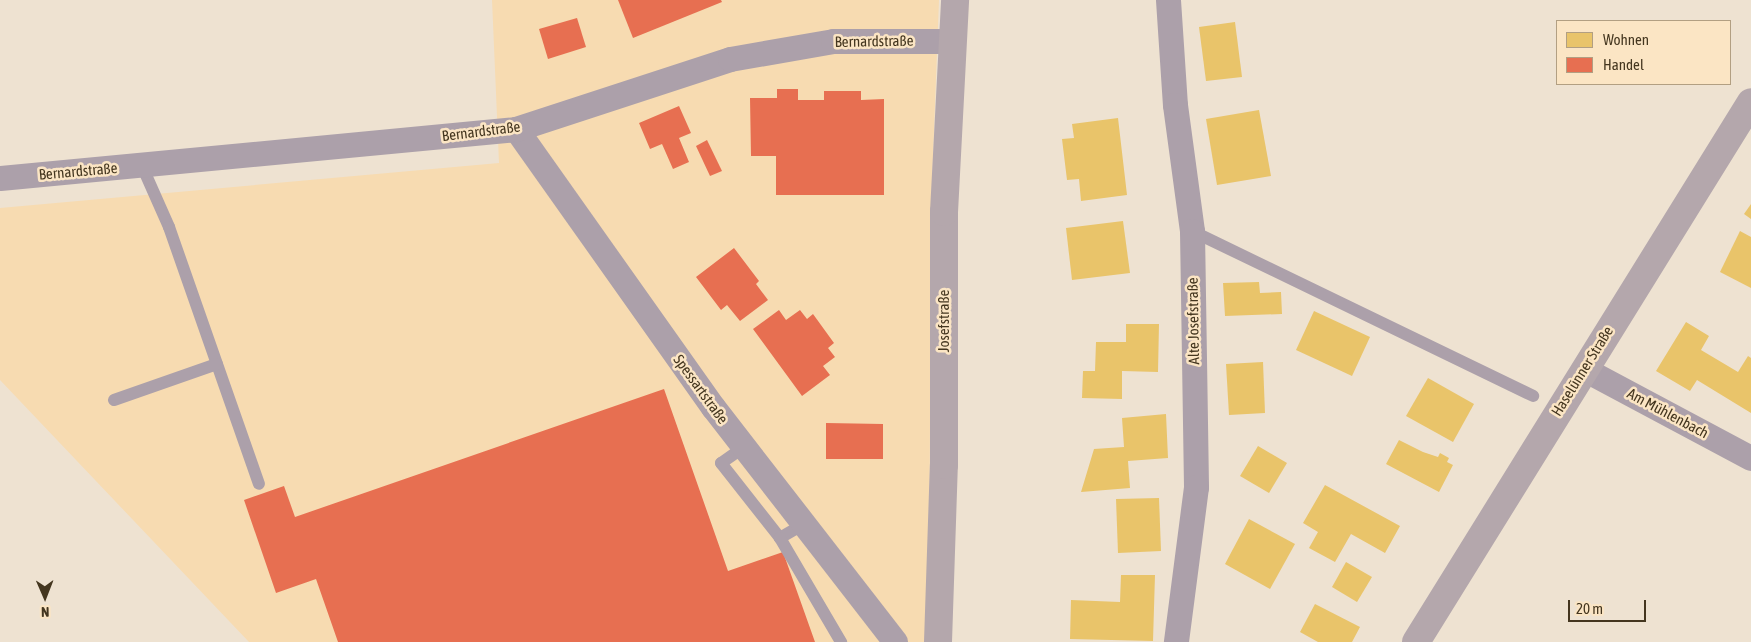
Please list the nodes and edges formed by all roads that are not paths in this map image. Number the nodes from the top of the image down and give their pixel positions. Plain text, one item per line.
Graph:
1 (956, 0) edge
2 (1168, 0) edge
3 (952, 41) junction
4 (1751, 102) edge
5 (516, 129) junction
6 (142, 166) junction
7 (0, 178) edge
8 (1192, 231) junction
9 (217, 364) junction
10 (1584, 369) junction
11 (1533, 396) dead end
12 (114, 400) dead end
13 (744, 447) junction
14 (1751, 458) edge
15 (259, 484) dead end
16 (804, 524) junction
17 (780, 538) junction
18 (841, 642) edge
19 (895, 642) edge
20 (938, 642) edge
21 (1176, 642) edge
22 (1416, 642) edge

1 - 3 street, Josefstraße
2 - 8 street, Alte Josefstraße
3 - 5 street, Bernardstraße
3 - 20 street, Josefstraße
4 - 10 street, Haselünner Straße
5 - 6 street, Bernardstraße
5 - 13 street, Spessartstraße
6 - 7 street, Bernardstraße
6 - 9 lane
8 - 11 lane
8 - 21 street, Alte Josefstraße
9 - 12 lane
9 - 15 lane
10 - 14 street, Am Mühlenbach
10 - 22 street, Haselünner Straße
13 - 16 street, Spessartstraße
13 - 17 lane
16 - 17 lane
16 - 19 street, Spessartstraße
17 - 18 lane

